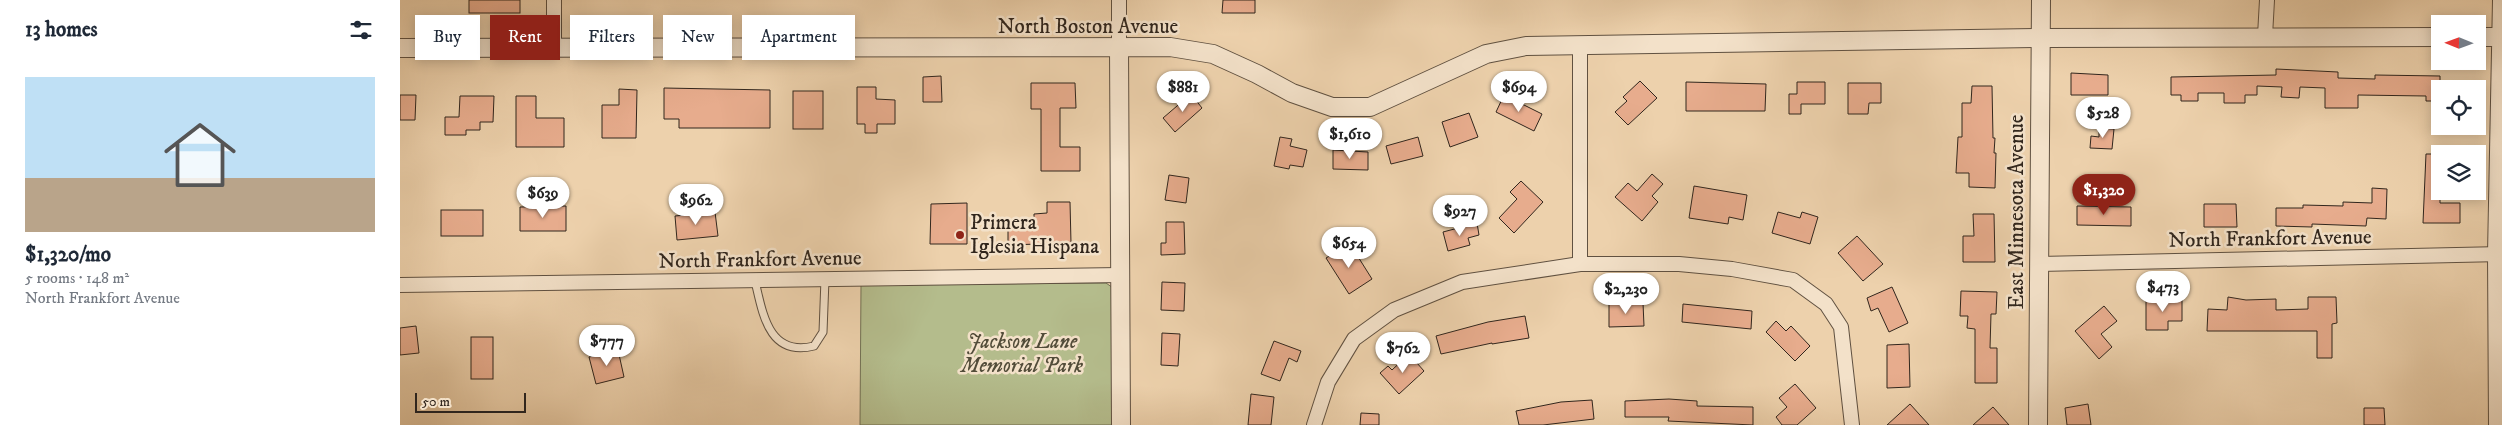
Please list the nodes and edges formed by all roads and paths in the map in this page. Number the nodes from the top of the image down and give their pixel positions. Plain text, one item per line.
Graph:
1 (554, 0) edge
2 (1119, 0) edge
3 (2041, 0) edge
4 (2267, 0) edge
5 (2500, 0) edge
6 (554, 15) edge
7 (2265, 36) junction
8 (2431, 36) edge
9 (2486, 36) edge
10 (2501, 37) edge
11 (2040, 38) junction
12 (1580, 44) junction
13 (400, 48) edge
14 (1119, 48) junction
15 (490, 49) edge
16 (560, 49) edge
17 (2499, 254) edge
18 (1580, 264) junction
19 (2039, 264) junction
20 (1120, 276) junction
21 (825, 279) junction
22 (755, 280) junction
23 (400, 285) edge
24 (1121, 425) edge
25 (1314, 425) edge
26 (1852, 425) edge
27 (2038, 425) edge
28 (2496, 425) edge

1 - 6 street
2 - 14 street
3 - 11 street, East Minnesota Avenue
4 - 7 street
5 - 10 street
7 - 8 street, North Boston Avenue
7 - 11 street, North Boston Avenue
9 - 10 street
10 - 17 street
11 - 12 street, North Boston Avenue
11 - 19 street, East Minnesota Avenue
12 - 14 street, North Boston Avenue
12 - 18 street
13 - 15 street, North Boston Avenue
14 - 16 street, North Boston Avenue
14 - 20 street
17 - 19 street, North Frankfort Avenue
17 - 28 street
18 - 25 street
18 - 26 street
19 - 27 street, East Minnesota Avenue
20 - 21 street, North Frankfort Avenue
20 - 24 street
21 - 22 street, North Frankfort Avenue
21 - 22 lane
22 - 23 street, North Frankfort Avenue

